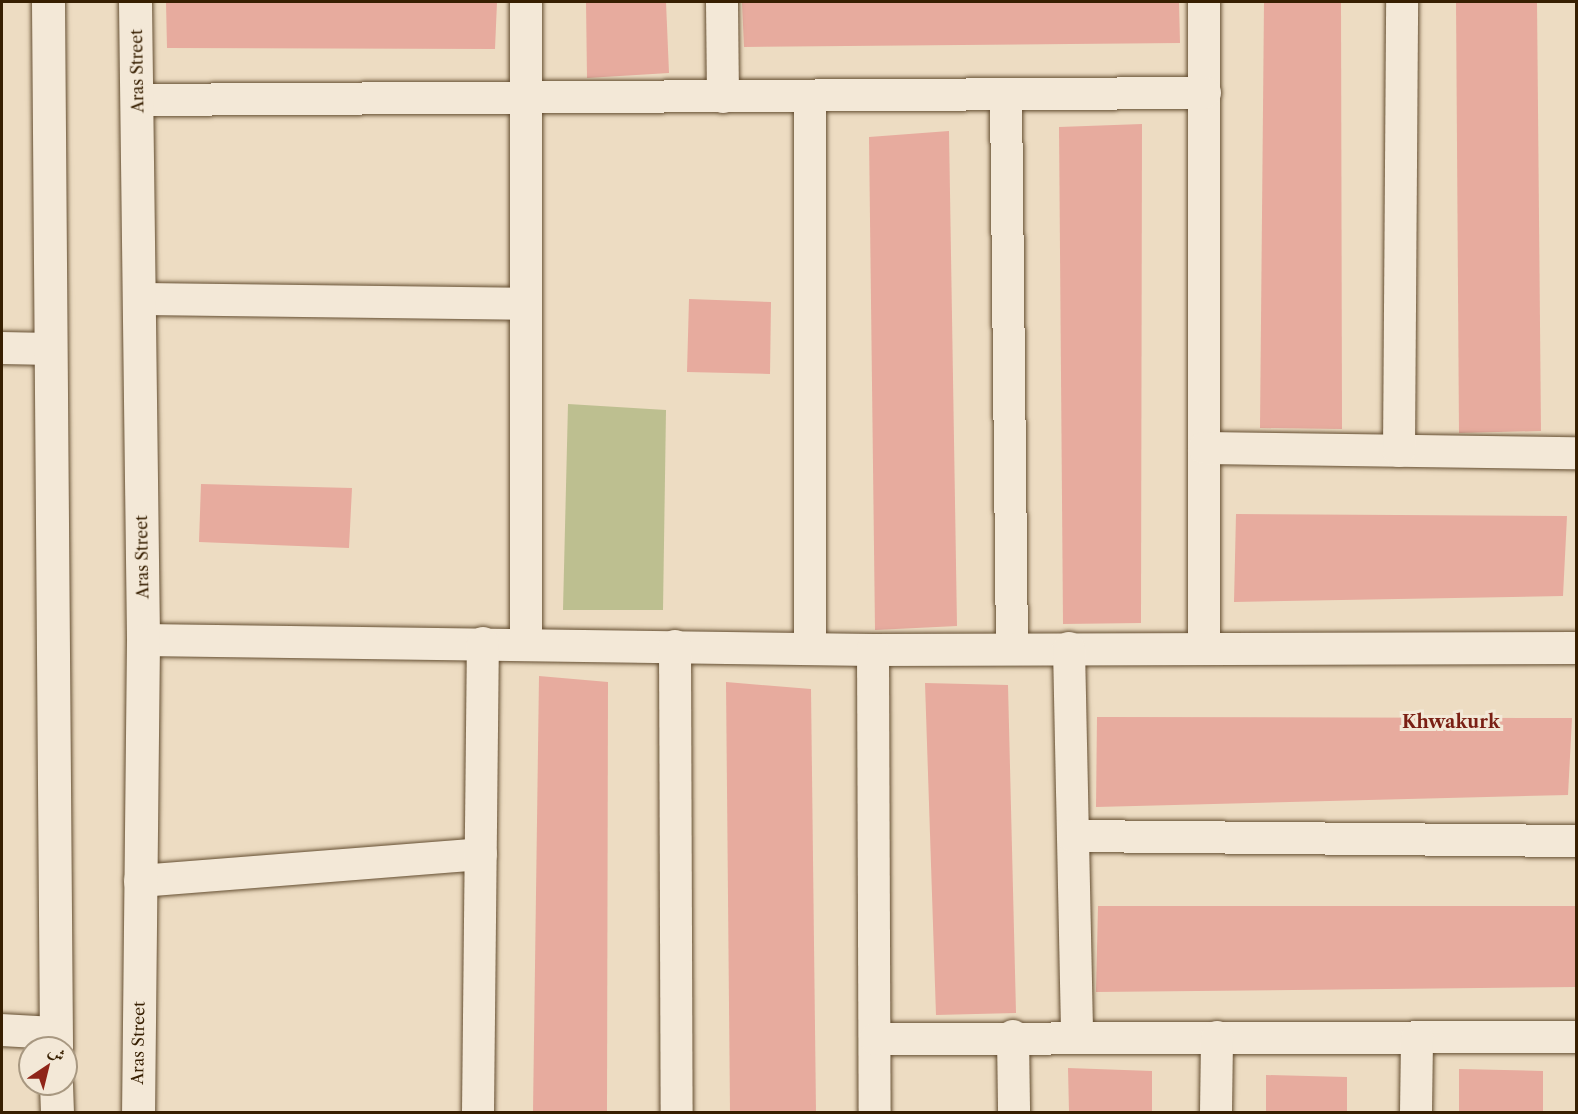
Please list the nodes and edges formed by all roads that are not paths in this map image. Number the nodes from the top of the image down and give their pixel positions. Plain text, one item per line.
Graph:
1 (48, 2) edge
2 (135, 2) edge
3 (526, 2) edge
4 (722, 2) edge
5 (1204, 2) edge
6 (1402, 2) edge
7 (1204, 93) junction
8 (1006, 95) junction
9 (810, 96) junction
10 (723, 97) junction
11 (525, 98) junction
12 (138, 100) junction
13 (140, 299) junction
14 (525, 304) junction
15 (2, 348) edge
16 (50, 349) junction
17 (1204, 448) junction
18 (1399, 451) junction
19 (1576, 453) edge
20 (143, 640) junction
21 (483, 643) junction
22 (526, 644) junction
23 (675, 646) junction
24 (1204, 647) junction
25 (810, 648) junction
26 (1069, 648) junction
27 (1576, 648) edge
28 (1012, 649) junction
29 (873, 650) junction
30 (1073, 836) junction
31 (1576, 841) edge
32 (481, 854) junction
33 (140, 881) junction
34 (2, 1030) edge
35 (31, 1036) edge
36 (56, 1036) edge
37 (1013, 1036) junction
38 (1077, 1037) junction
39 (1217, 1037) junction
40 (1417, 1037) junction
41 (1576, 1037) edge
42 (876, 1039) junction
43 (56, 1096) edge
44 (57, 1113) edge
45 (138, 1113) edge
46 (478, 1113) edge
47 (677, 1113) edge
48 (875, 1113) edge
49 (1014, 1113) edge
50 (1216, 1113) edge
51 (1416, 1113) edge

1 - 16 street
2 - 12 street, Aras Street
3 - 11 street
4 - 10 street
5 - 7 street
6 - 18 street
7 - 8 street
7 - 17 street
8 - 9 street
8 - 28 street
9 - 10 street
9 - 25 street
10 - 11 street
11 - 12 street
11 - 14 street
12 - 13 street, Aras Street
13 - 14 street
13 - 20 street, Aras Street
14 - 22 street
15 - 16 street
16 - 36 street
17 - 18 street
17 - 24 street
18 - 19 street
20 - 21 street
20 - 33 street, Aras Street
21 - 22 street
21 - 32 street
22 - 23 street
23 - 25 street
23 - 47 street
24 - 26 street
24 - 27 street
25 - 29 street
26 - 28 street
26 - 30 street
28 - 29 street
29 - 42 street
30 - 31 street
30 - 38 street
32 - 33 street
32 - 46 street
33 - 45 street, Aras Street
34 - 35 street
37 - 38 street
37 - 42 street
37 - 49 street
38 - 39 street
39 - 40 street
39 - 50 street
40 - 41 street
40 - 51 street
42 - 48 street
43 - 44 street

